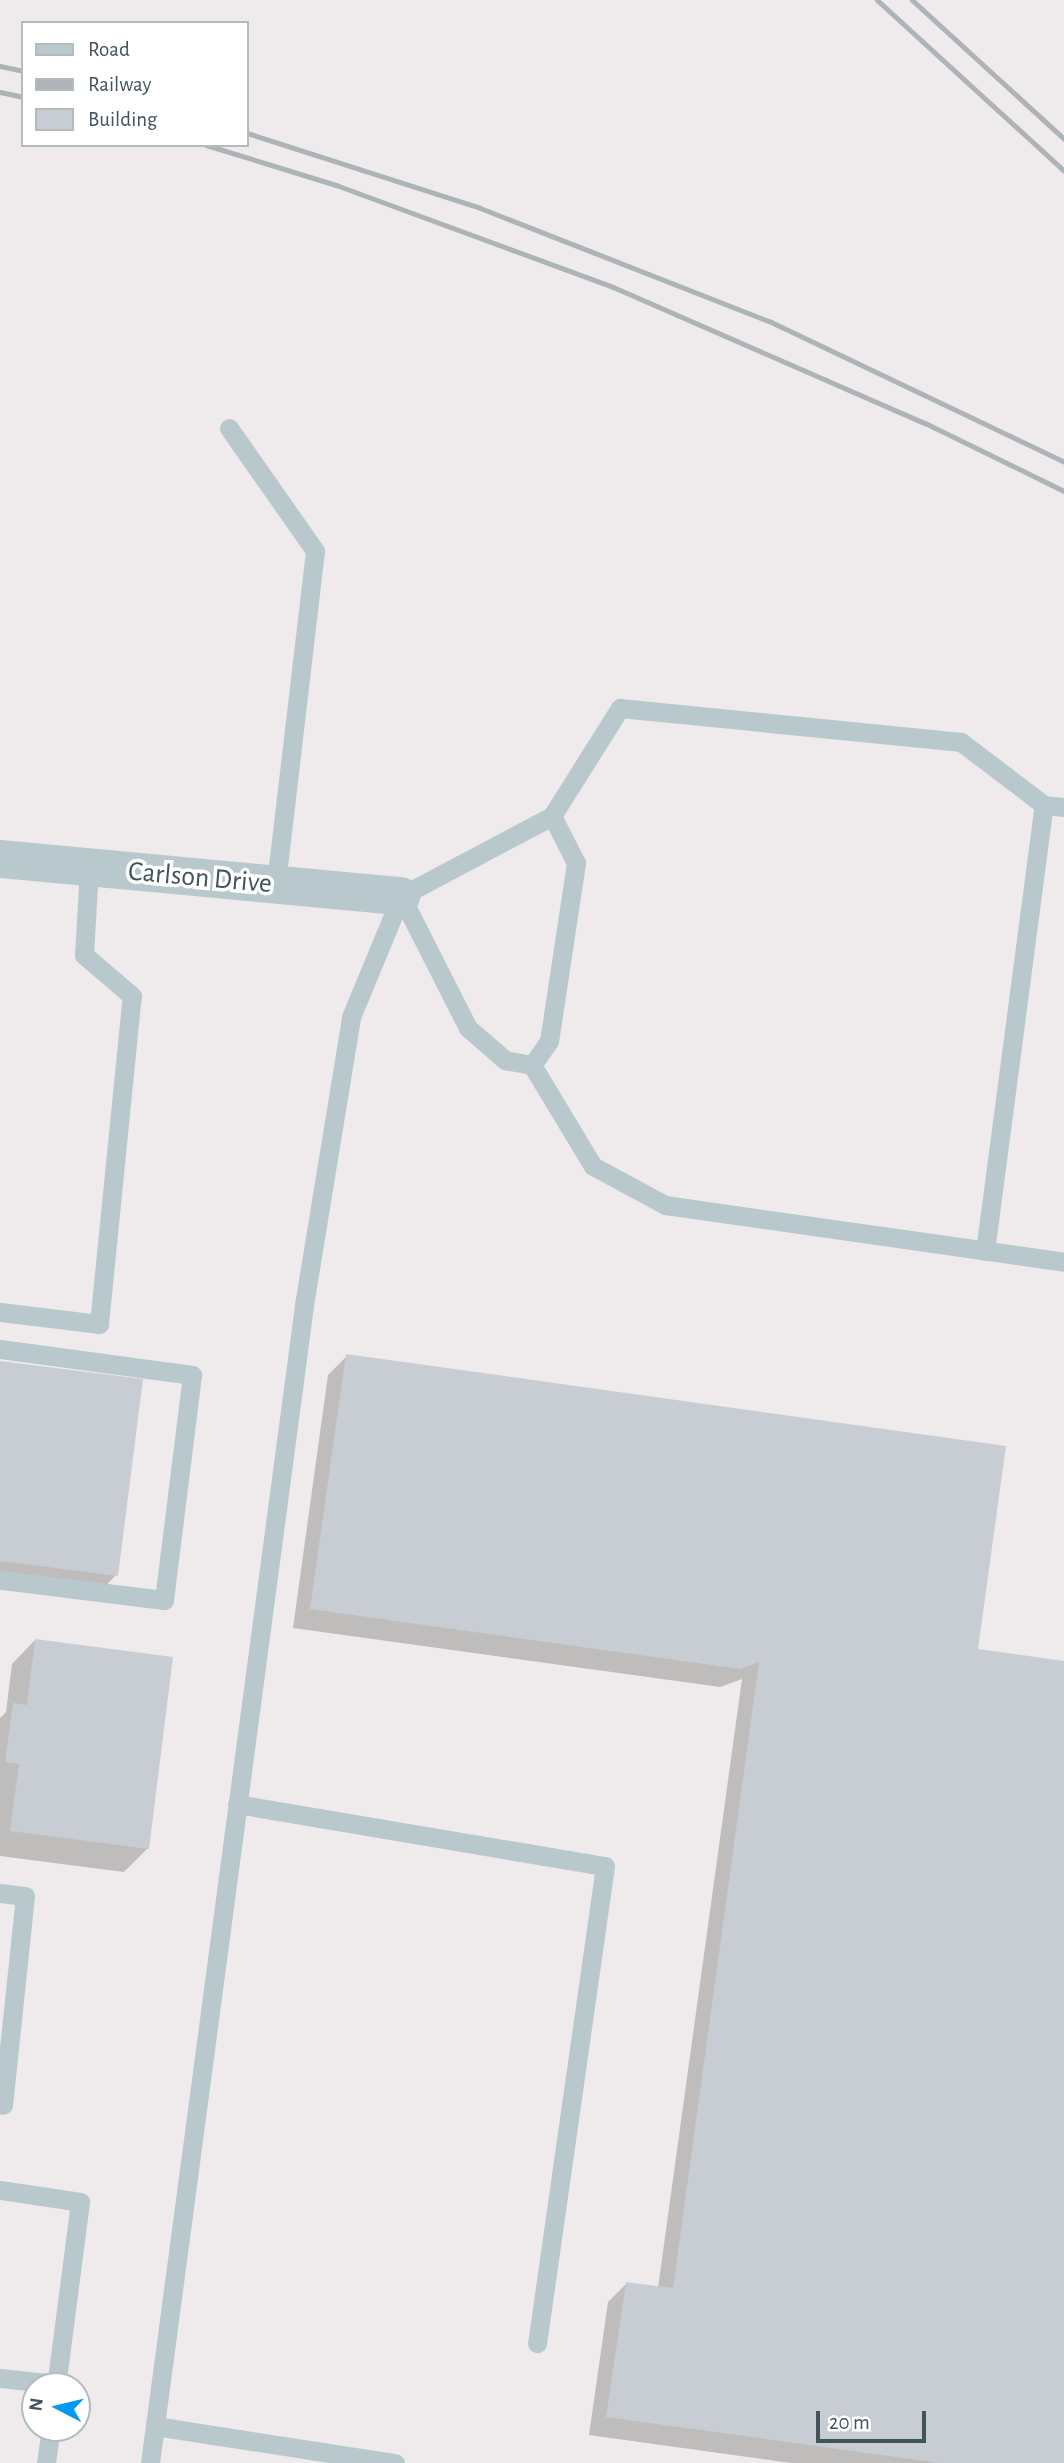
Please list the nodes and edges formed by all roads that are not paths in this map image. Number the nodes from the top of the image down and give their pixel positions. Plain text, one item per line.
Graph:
1 (229, 428) dead end
2 (1044, 805) junction
3 (1064, 807) edge
4 (552, 816) junction
5 (0, 859) edge
6 (89, 868) junction
7 (276, 885) junction
8 (401, 896) junction
9 (532, 1065) junction
10 (985, 1251) junction
11 (1064, 1262) edge
12 (0, 1312) edge
13 (0, 1349) edge
14 (0, 1580) edge
15 (237, 1804) junction
16 (0, 1893) edge
17 (3, 2105) dead end
18 (0, 2190) edge
19 (537, 2343) dead end
20 (59, 2372) edge
21 (0, 2378) edge
22 (21, 2381) edge
23 (155, 2426) junction
24 (49, 2442) edge
25 (46, 2463) edge
26 (150, 2463) edge
27 (395, 2463) edge

1 - 7 lane
2 - 3 lane
2 - 4 lane
2 - 10 lane
4 - 8 lane
4 - 9 lane
5 - 6 street, Carlson Drive
6 - 7 street, Carlson Drive
6 - 12 lane
7 - 8 street, Carlson Drive
8 - 9 lane
8 - 15 lane
9 - 10 lane
10 - 11 lane
13 - 14 lane
15 - 19 lane
15 - 23 lane
16 - 17 lane
18 - 20 lane
21 - 22 lane
23 - 26 lane
23 - 27 lane
24 - 25 lane

